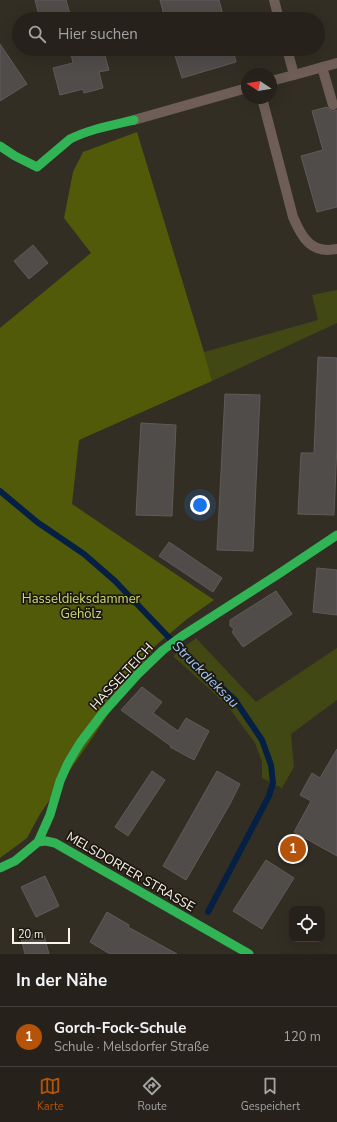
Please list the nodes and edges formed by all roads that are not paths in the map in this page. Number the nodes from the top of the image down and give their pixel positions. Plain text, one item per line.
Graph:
1 (274, 0) edge
2 (277, 12) edge
3 (289, 56) edge
4 (337, 63) edge
5 (322, 67) junction
6 (294, 75) junction
7 (277, 79) edge
8 (241, 90) edge
9 (264, 104) edge
10 (333, 105) dead end
11 (134, 120) joint
12 (0, 146) edge
13 (337, 249) edge
14 (337, 535) edge
15 (38, 842) junction
16 (0, 868) edge
17 (249, 954) edge

1 - 2 lane
3 - 6 lane
4 - 5 lane
5 - 6 lane
5 - 10 lane
6 - 7 lane
8 - 11 lane
9 - 13 lane
11 - 12 street
14 - 15 street, HASSELTEICH
15 - 16 street
15 - 17 street, MELSDORFER STRASSE

